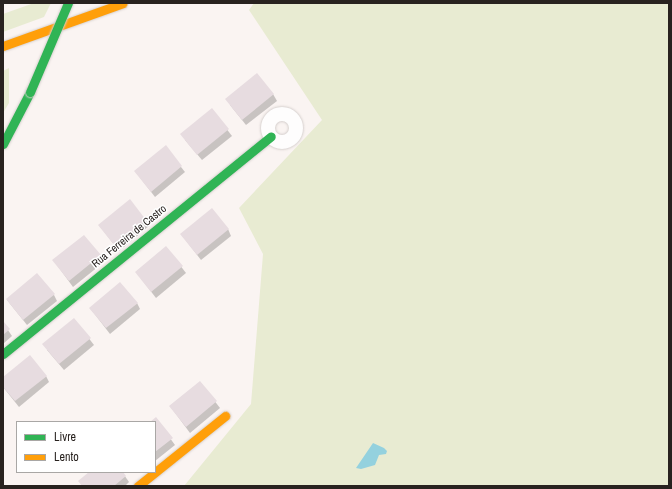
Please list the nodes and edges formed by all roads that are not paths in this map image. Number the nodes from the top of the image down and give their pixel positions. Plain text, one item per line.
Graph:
1 (68, 3) edge
2 (123, 3) edge
3 (3, 46) edge
4 (6, 135) edge
5 (271, 136) dead end
6 (3, 144) edge
7 (3, 354) edge
8 (225, 416) dead end
9 (156, 472) edge
10 (154, 473) edge
11 (138, 486) edge

1 - 4 main road, bridge
2 - 3 main road
4 - 6 main road
5 - 7 main road, Rua Ferreira de Castro
8 - 9 main road
10 - 11 main road

